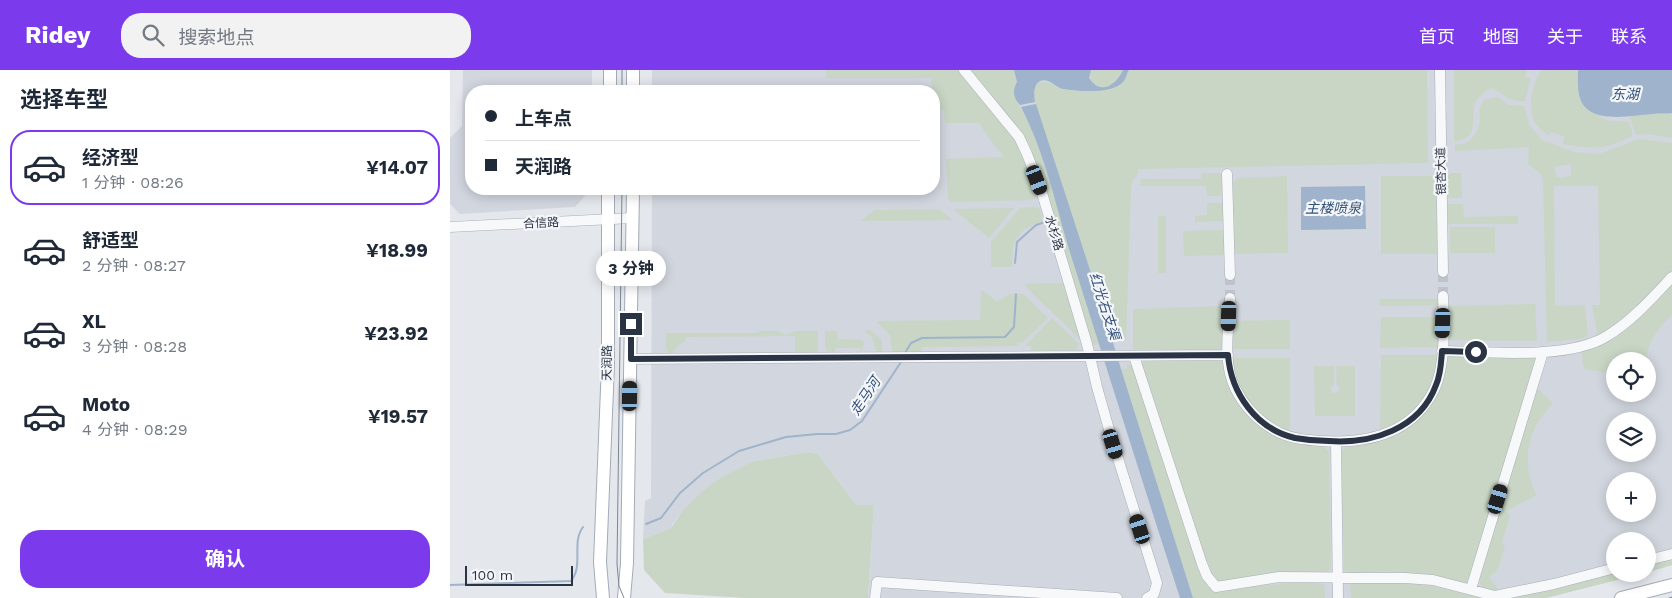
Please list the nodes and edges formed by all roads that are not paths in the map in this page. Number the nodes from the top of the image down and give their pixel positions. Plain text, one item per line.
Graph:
1 (610, 70) edge
2 (633, 70) edge
3 (964, 70) edge
4 (1440, 70) edge
5 (610, 85) edge
6 (633, 85) edge
7 (1227, 174) dead end
8 (608, 195) edge
9 (633, 195) edge
10 (632, 218) junction
11 (608, 220) junction
12 (450, 227) edge
13 (1443, 272) tunnel mouth
14 (1230, 275) tunnel mouth
15 (1672, 277) edge
16 (1443, 296) tunnel mouth
17 (1230, 298) tunnel mouth
18 (1442, 351) junction
19 (1543, 352) junction
20 (1228, 355) junction
21 (1096, 356) junction
22 (1134, 356) junction
23 (631, 359) junction
24 (1336, 442) junction
25 (1672, 554) edge
26 (1656, 558) edge
27 (1606, 570) edge
28 (1338, 577) junction
29 (1672, 585) edge
30 (1471, 590) junction
31 (603, 598) edge
32 (624, 598) edge
33 (875, 598) edge
34 (1117, 598) edge
35 (1147, 598) edge
36 (1338, 598) edge
37 (1621, 598) edge

1 - 5 main road
2 - 6 main road
3 - 21 street, 水杉路
4 - 13 street, 银杏大道
7 - 14 street
8 - 11 main road, 天润路
9 - 10 main road, 天润路
10 - 11 street, 合信路
10 - 23 main road, 天润路
11 - 12 street, 合信路
11 - 31 main road, 天润路
15 - 19 street
16 - 18 street
17 - 20 street
18 - 19 street
18 - 24 street
19 - 30 street
20 - 22 street
20 - 24 street
21 - 22 street
21 - 23 street
21 - 35 street, 水杉路
22 - 28 street
23 - 32 main road, 天润路
24 - 28 street
25 - 26 street
27 - 30 street
28 - 30 street
28 - 36 street
29 - 37 main road
33 - 34 street

